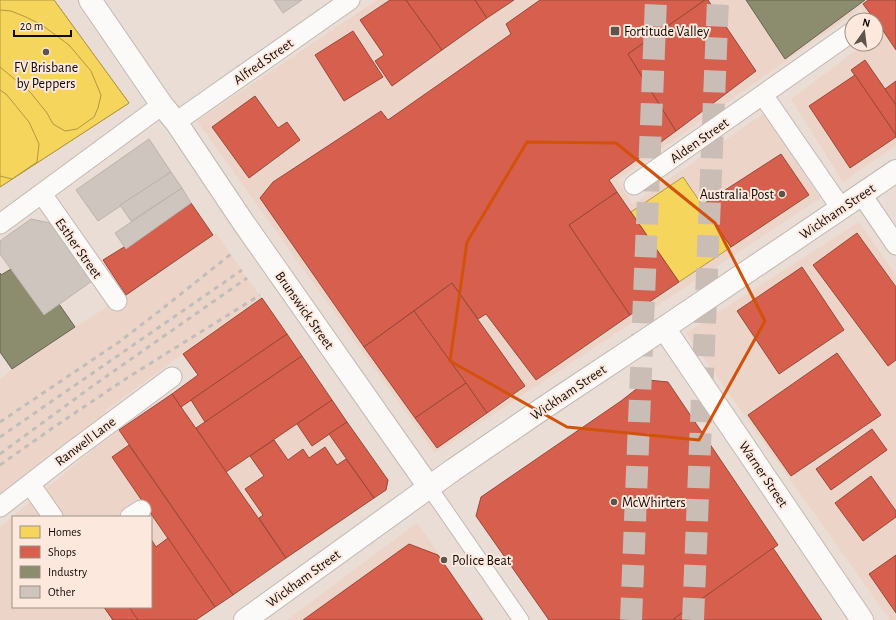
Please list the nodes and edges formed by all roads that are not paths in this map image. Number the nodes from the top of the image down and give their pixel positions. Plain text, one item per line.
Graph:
1 (90, 0) edge
2 (350, 0) edge
3 (844, 38) edge
4 (763, 95) junction
5 (162, 104) junction
6 (176, 122) junction
7 (896, 171) edge
8 (634, 185) dead end
9 (42, 194) junction
10 (862, 195) junction
11 (841, 208) junction
12 (0, 224) edge
13 (896, 245) edge
14 (117, 301) dead end
15 (664, 328) junction
16 (172, 377) dead end
17 (30, 484) junction
18 (429, 487) junction
19 (0, 507) edge
20 (52, 516) edge
21 (245, 620) edge
22 (521, 620) edge
23 (862, 620) edge

1 - 5 street, Brunswick Street
2 - 6 street, Alfred Street
3 - 4 street, Alden Street
4 - 8 street, Alden Street
4 - 11 street
5 - 6 street, Brunswick Street
5 - 9 street
6 - 18 street, Brunswick Street
7 - 10 street, Wickham Street
9 - 12 street
9 - 14 street, Esther Street
10 - 11 street, Wickham Street
10 - 13 street
11 - 15 street, Wickham Street
15 - 18 street, Wickham Street
15 - 23 street, Warner Street
16 - 17 street, Ranwell Lane
17 - 19 street, Ranwell Lane
17 - 20 street
18 - 21 street, Wickham Street
18 - 22 street, Brunswick Street

